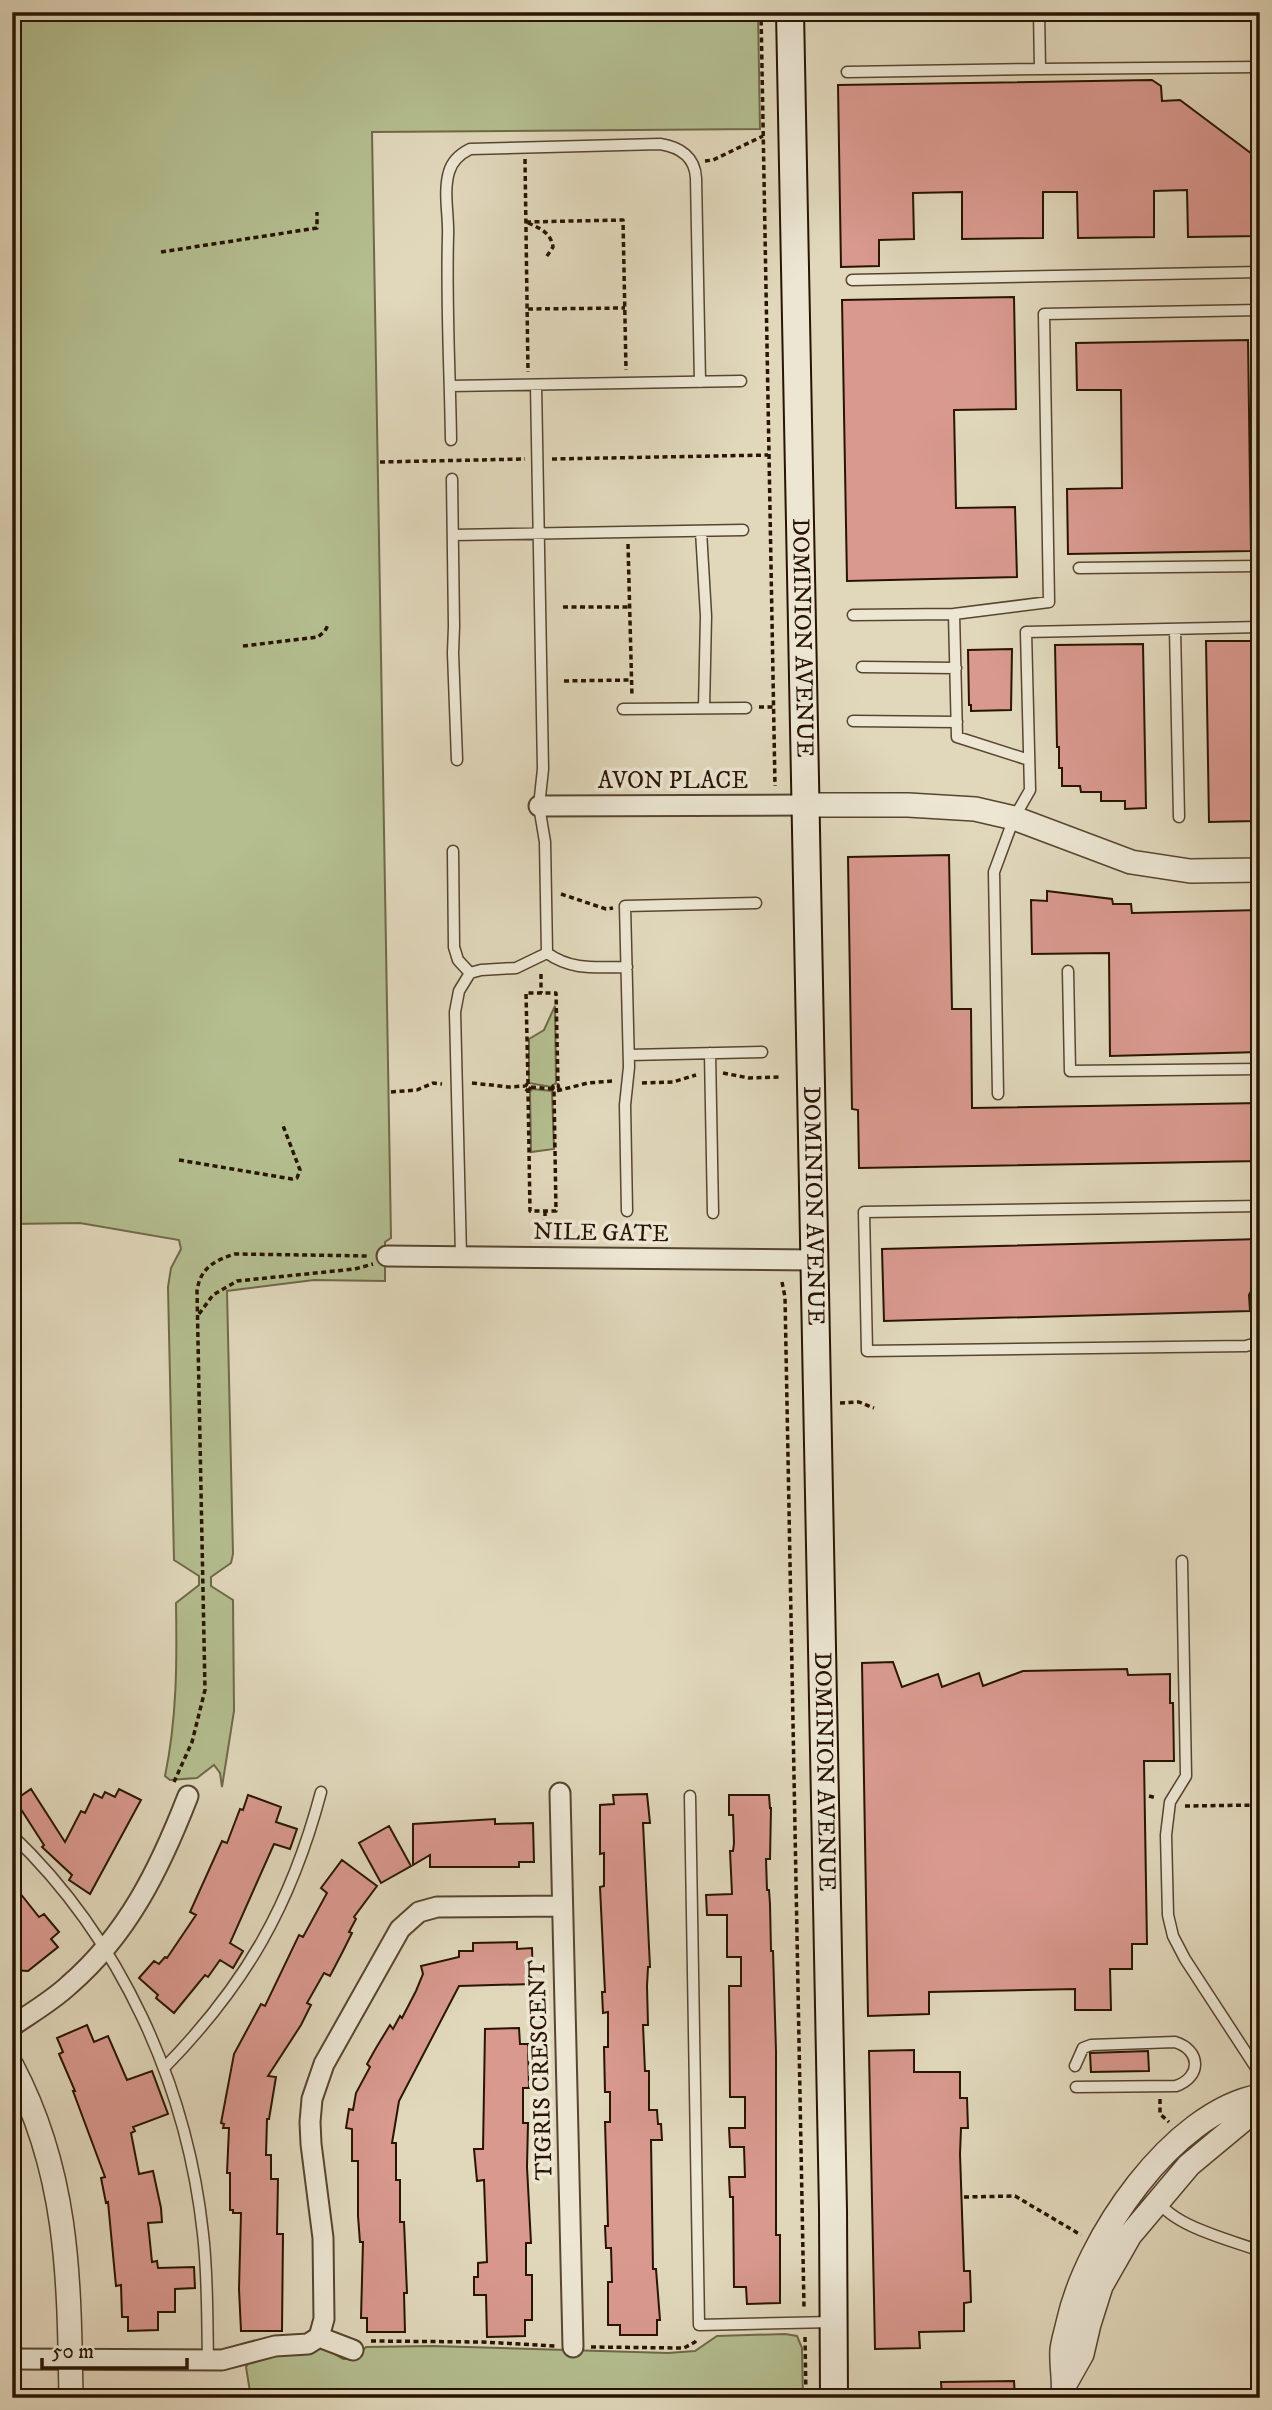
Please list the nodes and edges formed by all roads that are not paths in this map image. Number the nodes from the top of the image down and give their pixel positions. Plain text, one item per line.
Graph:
1 (790, 12) edge
2 (1040, 12) edge
3 (1260, 67) edge
4 (1040, 69) junction
5 (847, 72) dead end
6 (1260, 272) edge
7 (852, 280) dead end
8 (1260, 310) edge
9 (700, 382) junction
10 (741, 382) dead end
11 (536, 385) junction
12 (450, 386) junction
13 (451, 440) road end
14 (452, 479) road end
15 (743, 530) dead end
16 (701, 531) junction
17 (539, 533) junction
18 (453, 534) junction
19 (1260, 566) edge
20 (1079, 568) dead end
21 (954, 614) junction
22 (853, 615) dead end
23 (1260, 627) edge
24 (1175, 629) junction
25 (862, 667) dead end
26 (956, 668) junction
27 (704, 708) junction
28 (746, 708) dead end
29 (627, 709) road end
30 (853, 721) dead end
31 (957, 722) junction
32 (457, 760) dead end
33 (1029, 760) junction
34 (807, 805) junction
35 (539, 806) junction
36 (1179, 817) dead end
37 (1014, 818) junction
38 (453, 851) dead end
39 (1260, 870) edge
40 (756, 903) dead end
41 (547, 953) junction
42 (627, 967) junction
43 (1068, 971) dead end
44 (470, 973) junction
45 (762, 1052) dead end
46 (710, 1053) junction
47 (629, 1055) junction
48 (1260, 1069) edge
49 (998, 1094) dead end
50 (1260, 1206) edge
51 (627, 1211) dead end
52 (713, 1213) dead end
53 (387, 1256) road end
54 (461, 1256) junction
55 (815, 1260) junction
56 (1260, 1342) edge
57 (1182, 1561) dead end
58 (321, 1793) dead end
59 (560, 1793) dead end
60 (690, 1796) dead end
61 (188, 1797) road end
62 (12, 1835) edge
63 (561, 1906) junction
64 (106, 1950) junction
65 (12, 2026) edge
66 (12, 2066) edge
67 (1075, 2066) dead end
68 (164, 2067) junction
69 (1260, 2074) edge
70 (1076, 2087) dead end
71 (1260, 2096) edge
72 (1260, 2106) edge
73 (1214, 2115) junction
74 (1139, 2184) junction
75 (1158, 2201) junction
76 (1260, 2251) edge
77 (1101, 2286) junction
78 (833, 2322) junction
79 (319, 2337) junction
80 (573, 2347) road end
81 (354, 2350) road end
82 (12, 2359) edge
83 (70, 2361) junction
84 (208, 2361) junction
85 (1064, 2392) edge
86 (71, 2398) edge
87 (834, 2398) edge

1 - 34 main road, DOMINION AVENUE
2 - 4 lane
3 - 4 lane
4 - 5 lane
6 - 7 lane
8 - 21 lane
9 - 10 lane
9 - 11 lane
9 - 12 lane
11 - 12 lane
11 - 17 lane
12 - 13 lane
14 - 18 lane
15 - 16 lane
16 - 17 lane
16 - 27 lane
17 - 18 lane
17 - 35 lane
18 - 32 lane
19 - 20 lane
21 - 22 lane
21 - 26 lane
23 - 24 lane
24 - 33 lane
24 - 36 lane
25 - 26 lane
26 - 31 lane
27 - 28 lane
27 - 29 lane
30 - 31 lane
31 - 33 lane
33 - 37 lane
34 - 35 street, AVON PLACE
34 - 37 street
34 - 55 main road, DOMINION AVENUE
35 - 41 lane
37 - 39 street
37 - 49 lane
38 - 44 lane
40 - 42 lane
41 - 42 lane
41 - 44 lane
42 - 47 lane
43 - 48 lane
44 - 54 lane
45 - 46 lane
46 - 47 lane
46 - 52 lane
47 - 51 lane
50 - 56 lane
53 - 54 street, NILE GATE
54 - 55 street, NILE GATE
55 - 78 main road, DOMINION AVENUE
57 - 69 lane
58 - 68 lane
59 - 63 street, TIGRIS CRESCENT
60 - 78 lane
61 - 64 street
62 - 64 lane
63 - 79 street
63 - 80 street, TIGRIS CRESCENT
64 - 65 street
64 - 68 lane
66 - 83 street
67 - 70 lane
68 - 84 lane
71 - 73 street
72 - 75 street
73 - 74 street
73 - 75 street
74 - 77 street
74 - 85 street
75 - 76 lane
75 - 77 street
77 - 85 street
78 - 87 main road, DOMINION AVENUE
79 - 81 street
79 - 84 street
82 - 83 street
83 - 84 street
83 - 86 street

